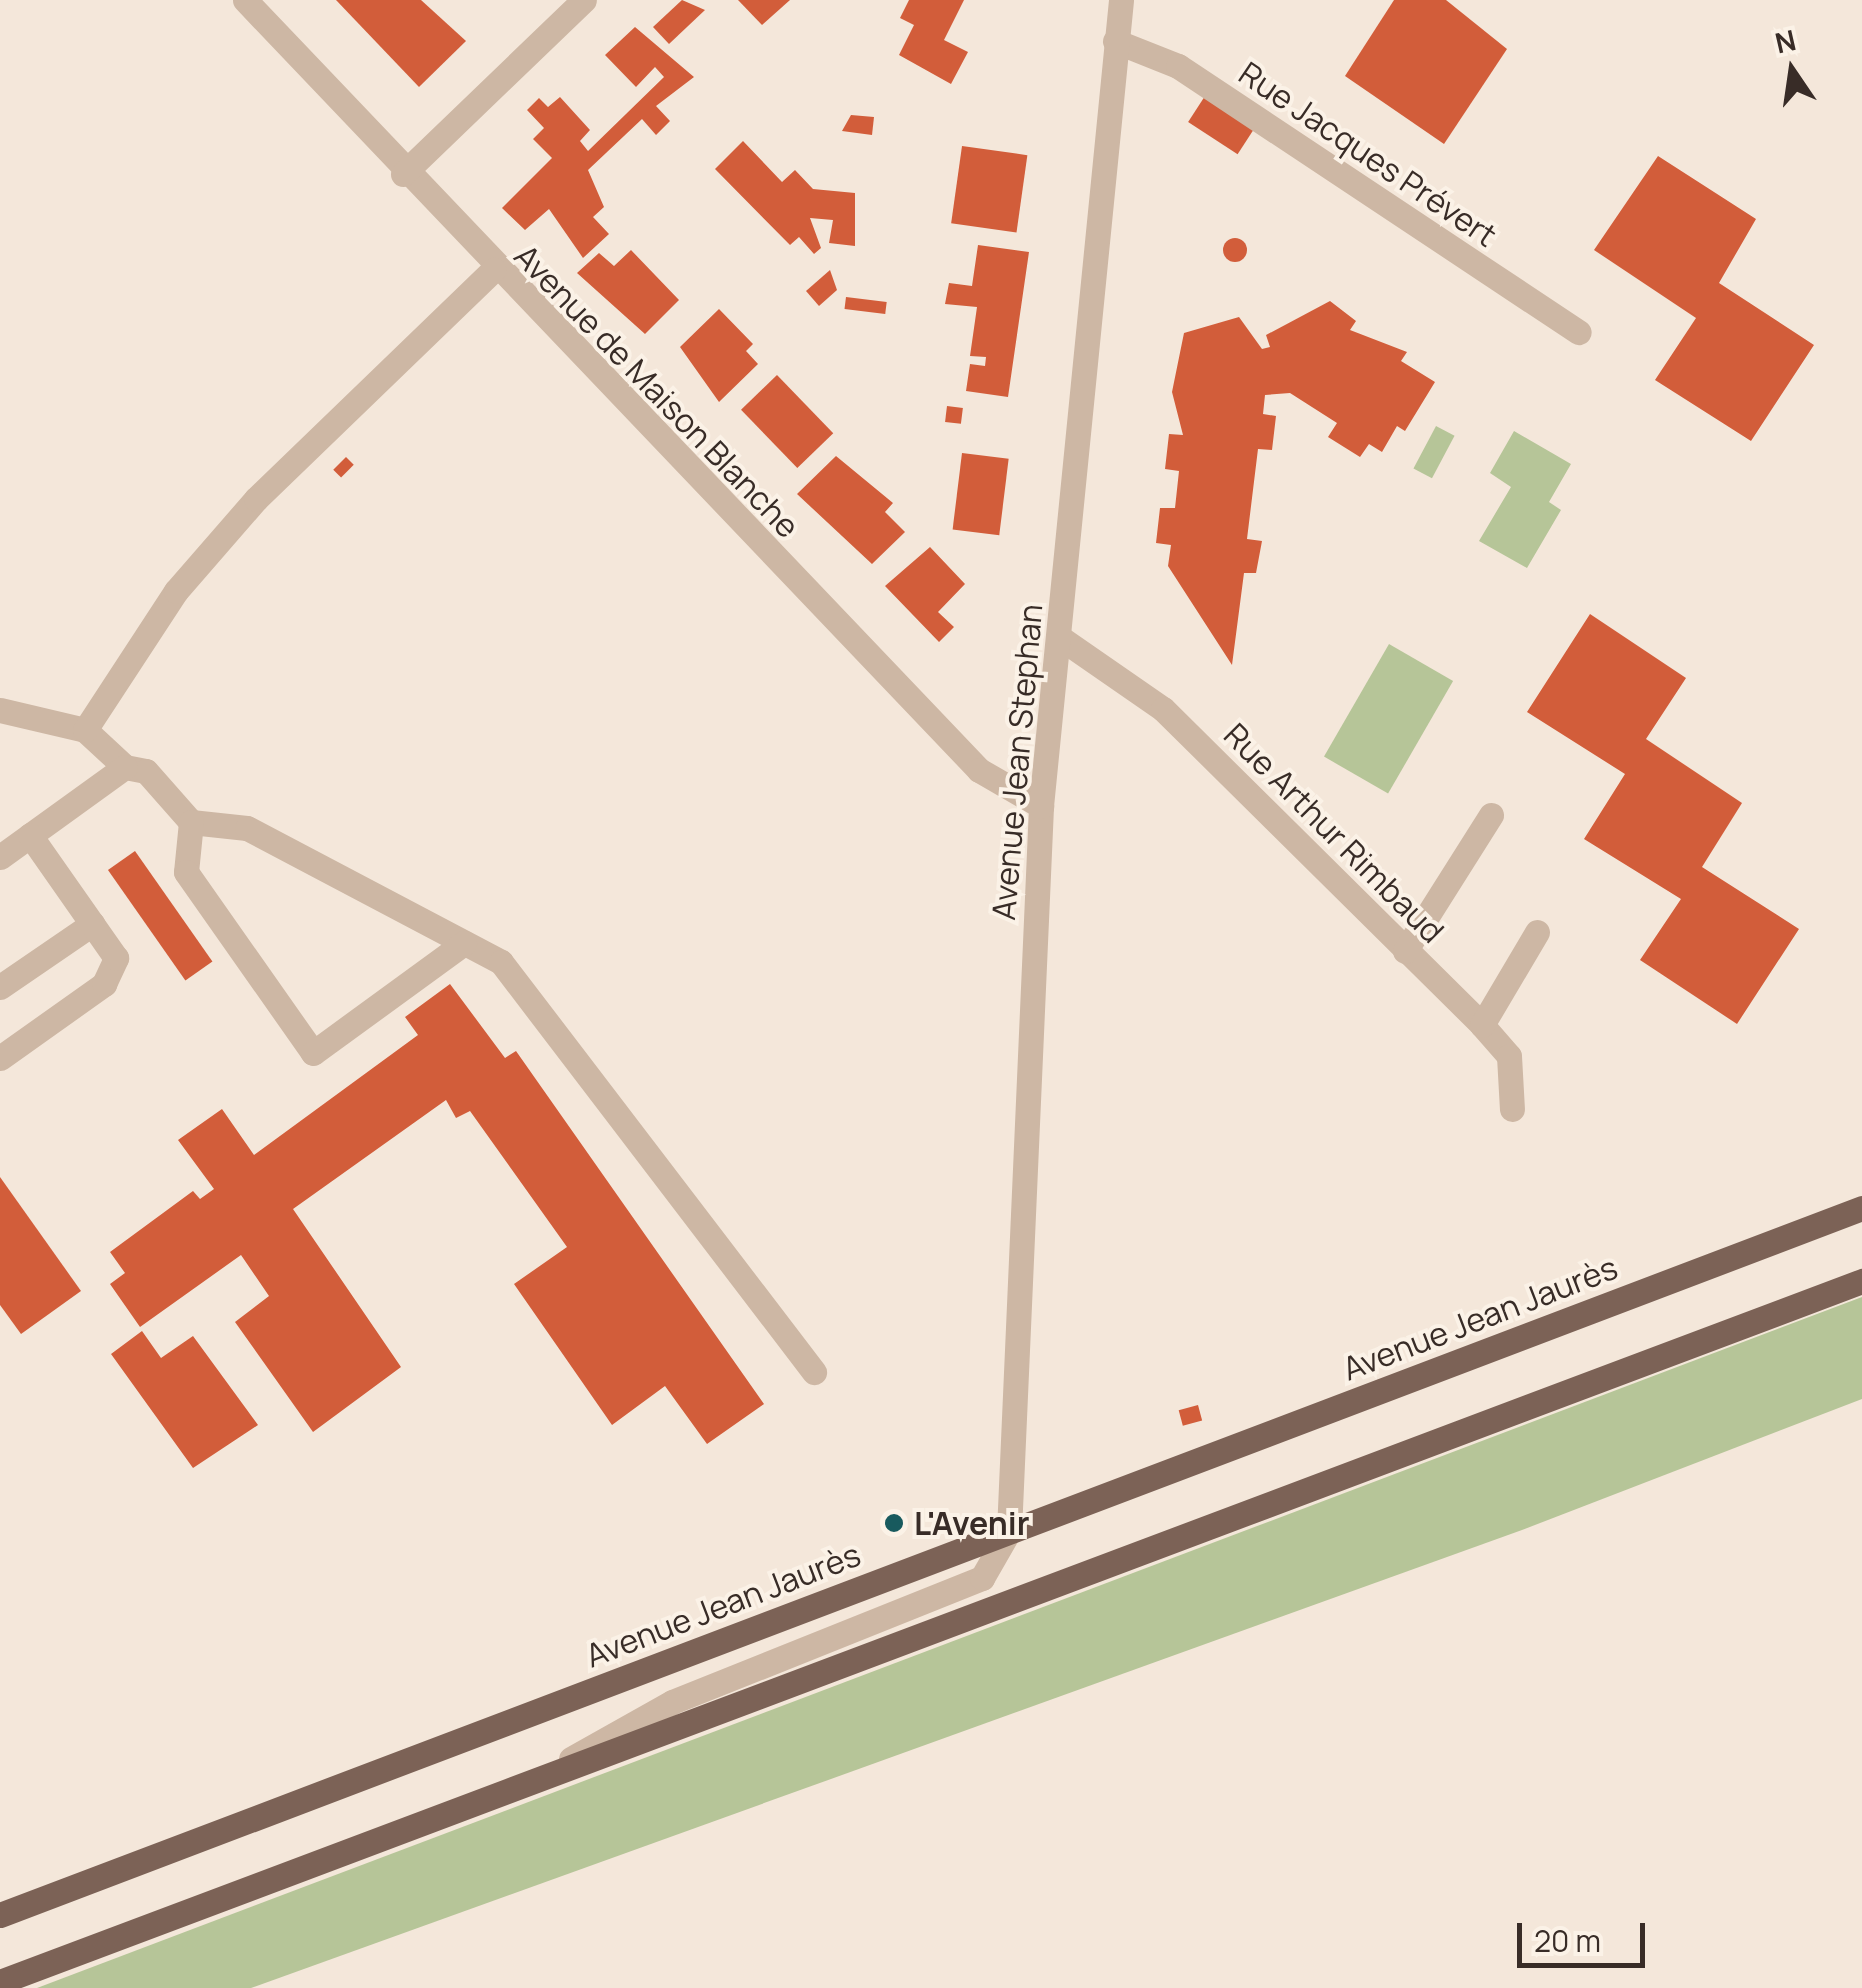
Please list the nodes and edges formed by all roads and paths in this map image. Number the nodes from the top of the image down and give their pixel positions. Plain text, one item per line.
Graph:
1 (245, 0) edge
2 (584, 0) edge
3 (1121, 0) edge
4 (1115, 41) junction
5 (403, 174) junction
6 (493, 270) junction
7 (1579, 332) dead end
8 (1059, 637) junction
9 (0, 710) edge
10 (85, 730) junction
11 (125, 768) junction
12 (1040, 806) junction
13 (1491, 815) dead end
14 (192, 822) junction
15 (30, 835) junction
16 (0, 857) edge
17 (92, 924) junction
18 (1536, 932) dead end
19 (464, 943) junction
20 (1404, 950) junction
21 (0, 987) edge
22 (1482, 1024) junction
23 (0, 1058) edge
24 (1512, 1110) dead end
25 (1862, 1208) edge
26 (1862, 1281) edge
27 (814, 1372) dead end
28 (1009, 1531) junction
29 (519, 1788) junction
30 (0, 1915) edge
31 (0, 1982) edge

1 - 5 street, Avenue de Maison Blanche
2 - 5 street
3 - 4 street, Avenue Jean Stephan
4 - 7 street, Rue Jacques Prévert
4 - 8 street, Avenue Jean Stephan
5 - 6 street, Avenue de Maison Blanche
6 - 10 street
6 - 12 street, Avenue de Maison Blanche
8 - 12 street, Avenue Jean Stephan
8 - 20 street, Rue Arthur Rimbaud
9 - 10 street
10 - 11 street
11 - 14 street
11 - 15 street
12 - 28 street, Avenue Jean Stephan
13 - 20 street
14 - 19 street
14 - 19 street
15 - 16 street
15 - 17 street
17 - 21 street
17 - 23 street
18 - 22 street
19 - 27 street
20 - 22 street, Rue Arthur Rimbaud
22 - 24 street, Rue Arthur Rimbaud
25 - 28 main road, Avenue Jean Jaurès
26 - 29 main road
28 - 29 street
28 - 30 main road, Avenue Jean Jaurès
29 - 31 main road

